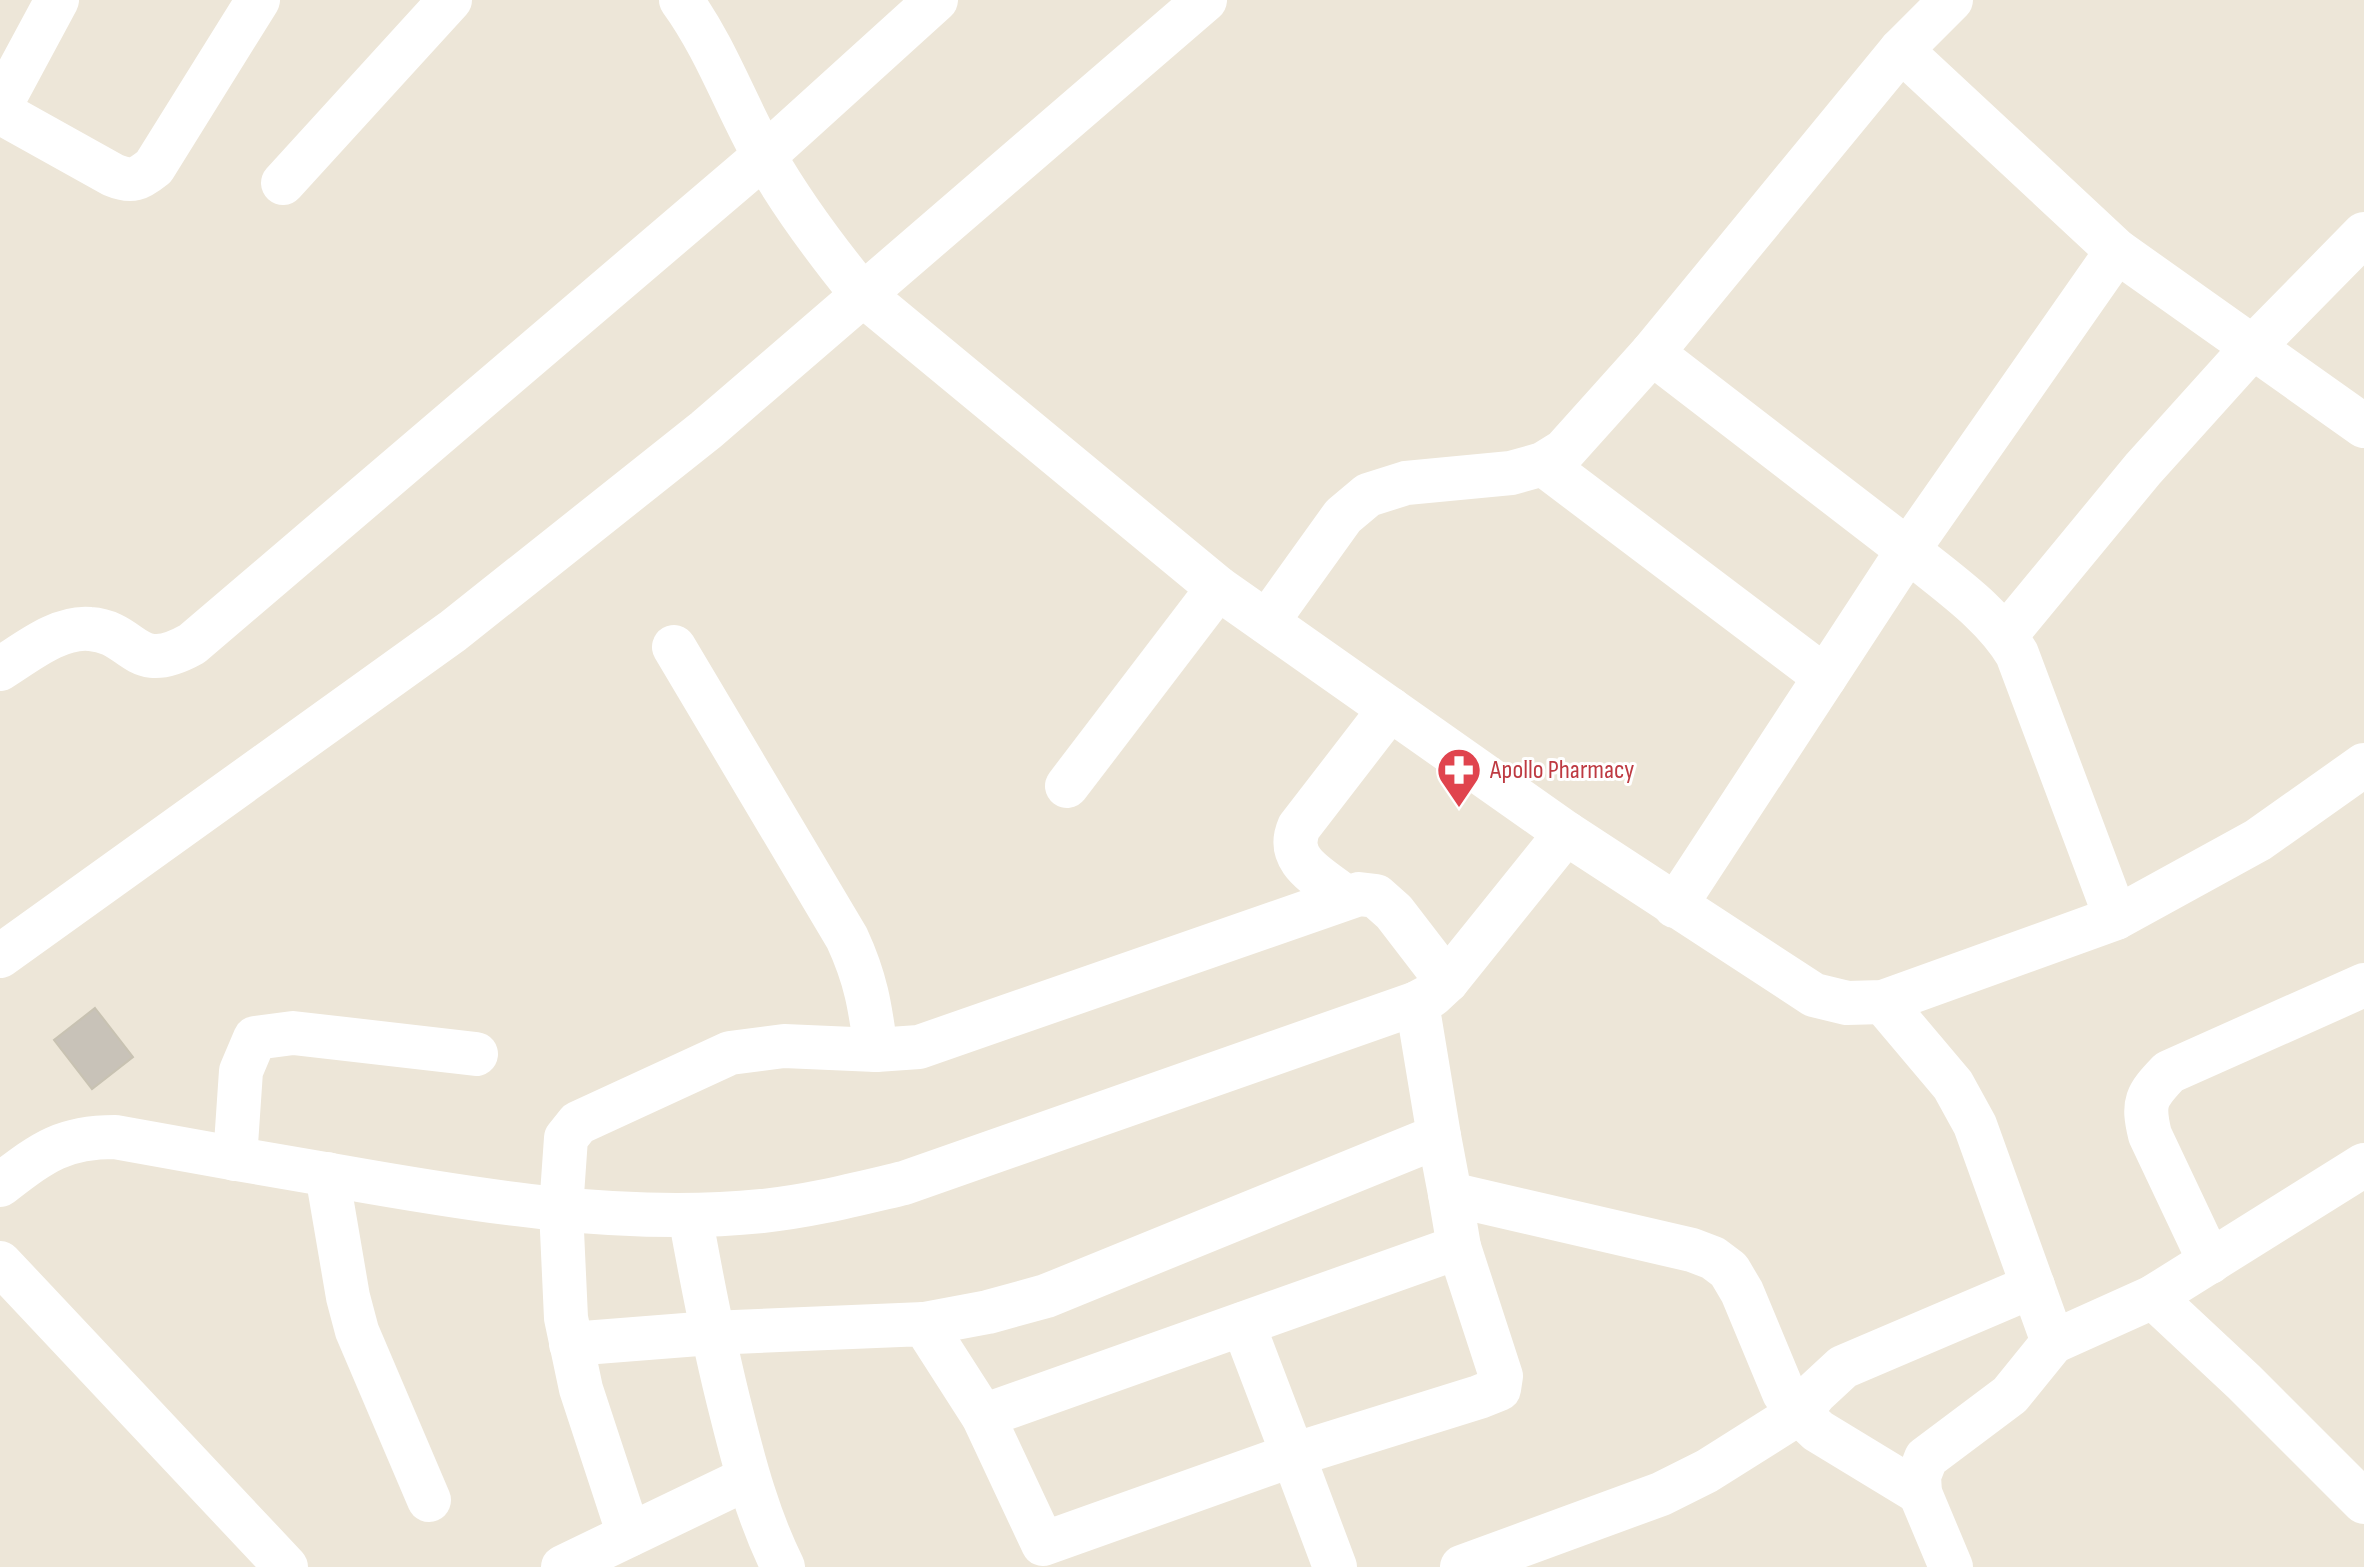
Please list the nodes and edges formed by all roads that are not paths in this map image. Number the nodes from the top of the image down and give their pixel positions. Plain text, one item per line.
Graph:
1 (57, 0) edge
2 (258, 0) edge
3 (450, 0) edge
4 (681, 0) edge
5 (936, 0) edge
6 (1205, 0) edge
7 (1932, 6) edge
8 (1901, 50) junction
9 (0, 106) edge
10 (0, 112) edge
11 (764, 156) junction
12 (283, 183) dead end
13 (2364, 234) edge
14 (2117, 251) junction
15 (861, 293) junction
16 (2253, 347) junction
17 (1652, 353) junction
18 (2364, 426) edge
19 (1543, 464) junction
20 (1908, 550) junction
21 (1218, 588) junction
22 (1267, 622) junction
23 (2006, 635) junction
24 (674, 647) dead end
25 (0, 669) edge
26 (1825, 677) junction
27 (1390, 709) junction
28 (2364, 765) edge
29 (1067, 786) dead end
30 (1566, 833) junction
31 (1345, 897) junction
32 (1675, 906) junction
33 (2116, 918) junction
34 (0, 956) edge
35 (2364, 985) edge
36 (1432, 992) junction
37 (1883, 1002) junction
38 (876, 1050) junction
39 (476, 1054) dead end
40 (1439, 1136) junction
41 (235, 1159) junction
42 (2364, 1165) edge
43 (327, 1174) junction
44 (0, 1185) edge
45 (1450, 1194) junction
46 (561, 1209) junction
47 (690, 1215) junction
48 (1459, 1247) junction
49 (2210, 1262) junction
50 (0, 1263) edge
51 (2033, 1286) junction
52 (2153, 1297) junction
53 (924, 1324) junction
54 (1243, 1324) junction
55 (711, 1333) junction
56 (2053, 1342) junction
57 (571, 1344) junction
58 (1799, 1413) junction
59 (983, 1416) junction
60 (1293, 1455) junction
61 (748, 1478) junction
62 (1920, 1493) junction
63 (429, 1500) dead end
64 (2364, 1502) edge
65 (629, 1535) junction
66 (1050, 1556) edge
67 (267, 1559) edge
68 (1948, 1566) edge
69 (563, 1567) edge
70 (783, 1567) edge
71 (1335, 1567) edge
72 (1462, 1567) edge

1 - 9 street
2 - 10 street
3 - 12 street
4 - 11 street
5 - 11 street
6 - 15 street
7 - 8 street
8 - 14 street
8 - 17 street
11 - 15 street
11 - 25 street
13 - 16 street
14 - 16 street
14 - 20 street
15 - 21 street
15 - 34 street
16 - 18 street
16 - 23 street
17 - 19 street
17 - 20 street
19 - 22 street
19 - 26 street
20 - 23 street
20 - 26 street
21 - 22 street
21 - 29 street
22 - 27 street
23 - 33 street
24 - 38 street
26 - 32 street
27 - 30 street
27 - 31 street
28 - 33 street
30 - 32 street
30 - 36 street
31 - 36 street
31 - 38 street
32 - 37 street
33 - 37 street
35 - 49 street
36 - 40 street
36 - 47 street
37 - 51 street
38 - 46 street
39 - 41 street
40 - 45 street
40 - 53 street
41 - 43 street
41 - 44 street
42 - 49 street
43 - 46 street
43 - 63 street
45 - 48 street
45 - 58 street
46 - 47 street
46 - 57 street
47 - 55 street
48 - 54 street
48 - 60 street
49 - 52 street
50 - 67 street
51 - 56 street
51 - 58 street
52 - 56 street
52 - 64 street
53 - 55 street
53 - 59 street
54 - 59 street
54 - 60 street
55 - 57 street
55 - 61 street
56 - 62 street
57 - 65 street
58 - 62 street
58 - 72 street
59 - 66 street
60 - 66 street
60 - 71 street
61 - 65 street
61 - 70 street
62 - 68 street
65 - 69 street

